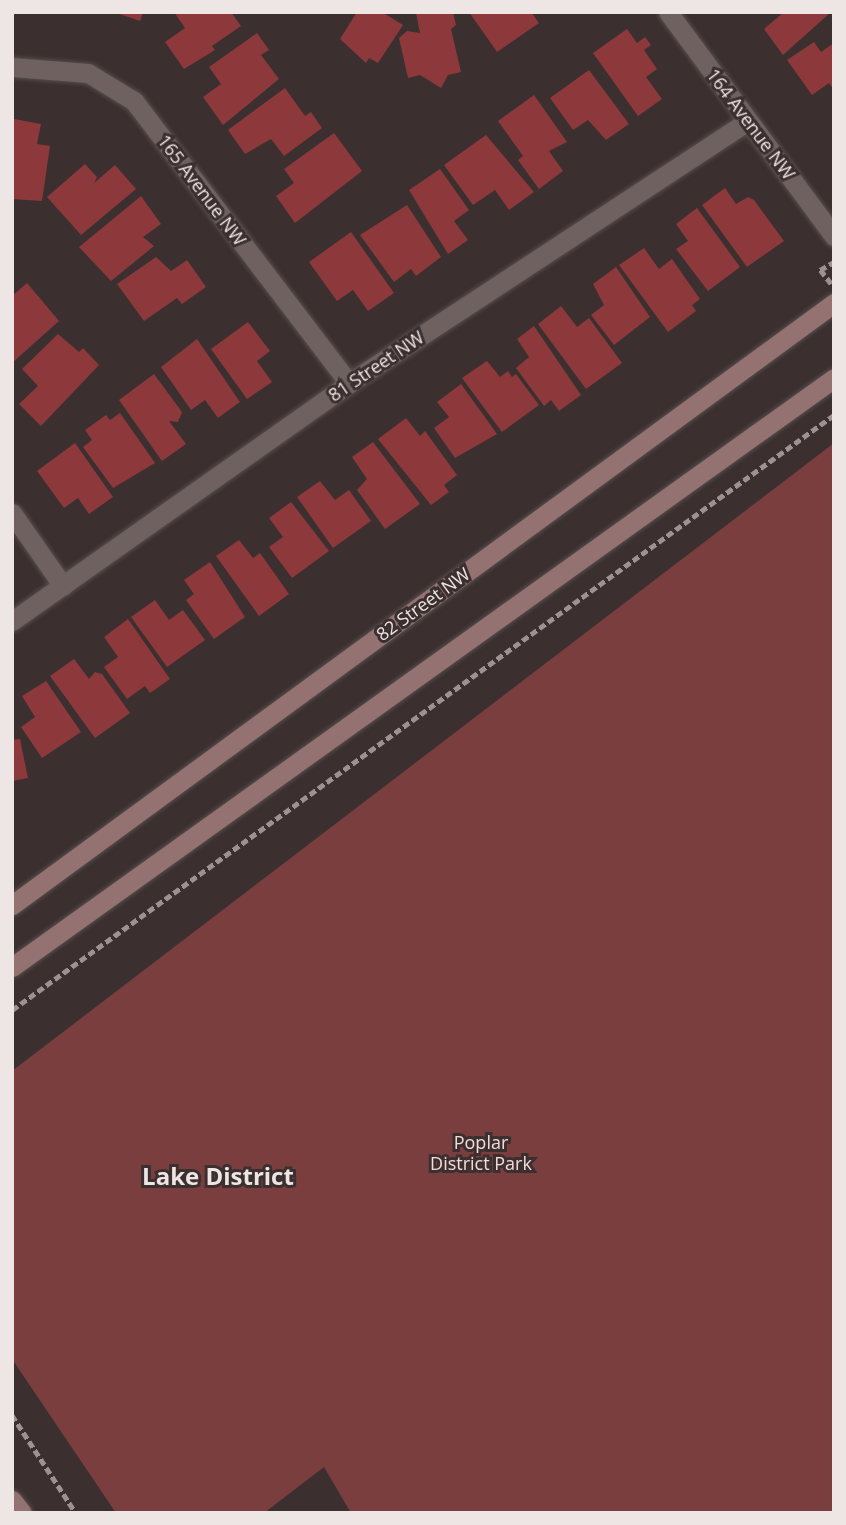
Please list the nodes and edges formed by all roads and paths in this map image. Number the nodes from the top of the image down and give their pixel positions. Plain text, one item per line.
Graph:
1 (668, 12) edge
2 (12, 67) edge
3 (748, 121) junction
4 (834, 236) edge
5 (834, 262) edge
6 (834, 287) edge
7 (834, 303) edge
8 (834, 378) edge
9 (349, 383) junction
10 (834, 415) edge
11 (12, 513) edge
12 (63, 586) junction
13 (12, 621) edge
14 (12, 905) edge
15 (12, 967) edge
16 (12, 1010) edge
17 (12, 1415) edge
18 (12, 1500) edge
19 (22, 1513) edge
20 (76, 1513) edge

1 - 3 street, 164 Avenue NW
2 - 9 street, 165 Avenue NW
3 - 4 street, 164 Avenue NW
3 - 9 street, 81 Street NW
5 - 6 path
7 - 14 main road, 82 Street NW
8 - 15 main road
9 - 12 street, 81 Street NW
10 - 16 path
11 - 12 street
12 - 13 street, 81 Street NW
17 - 20 path
18 - 19 main road

